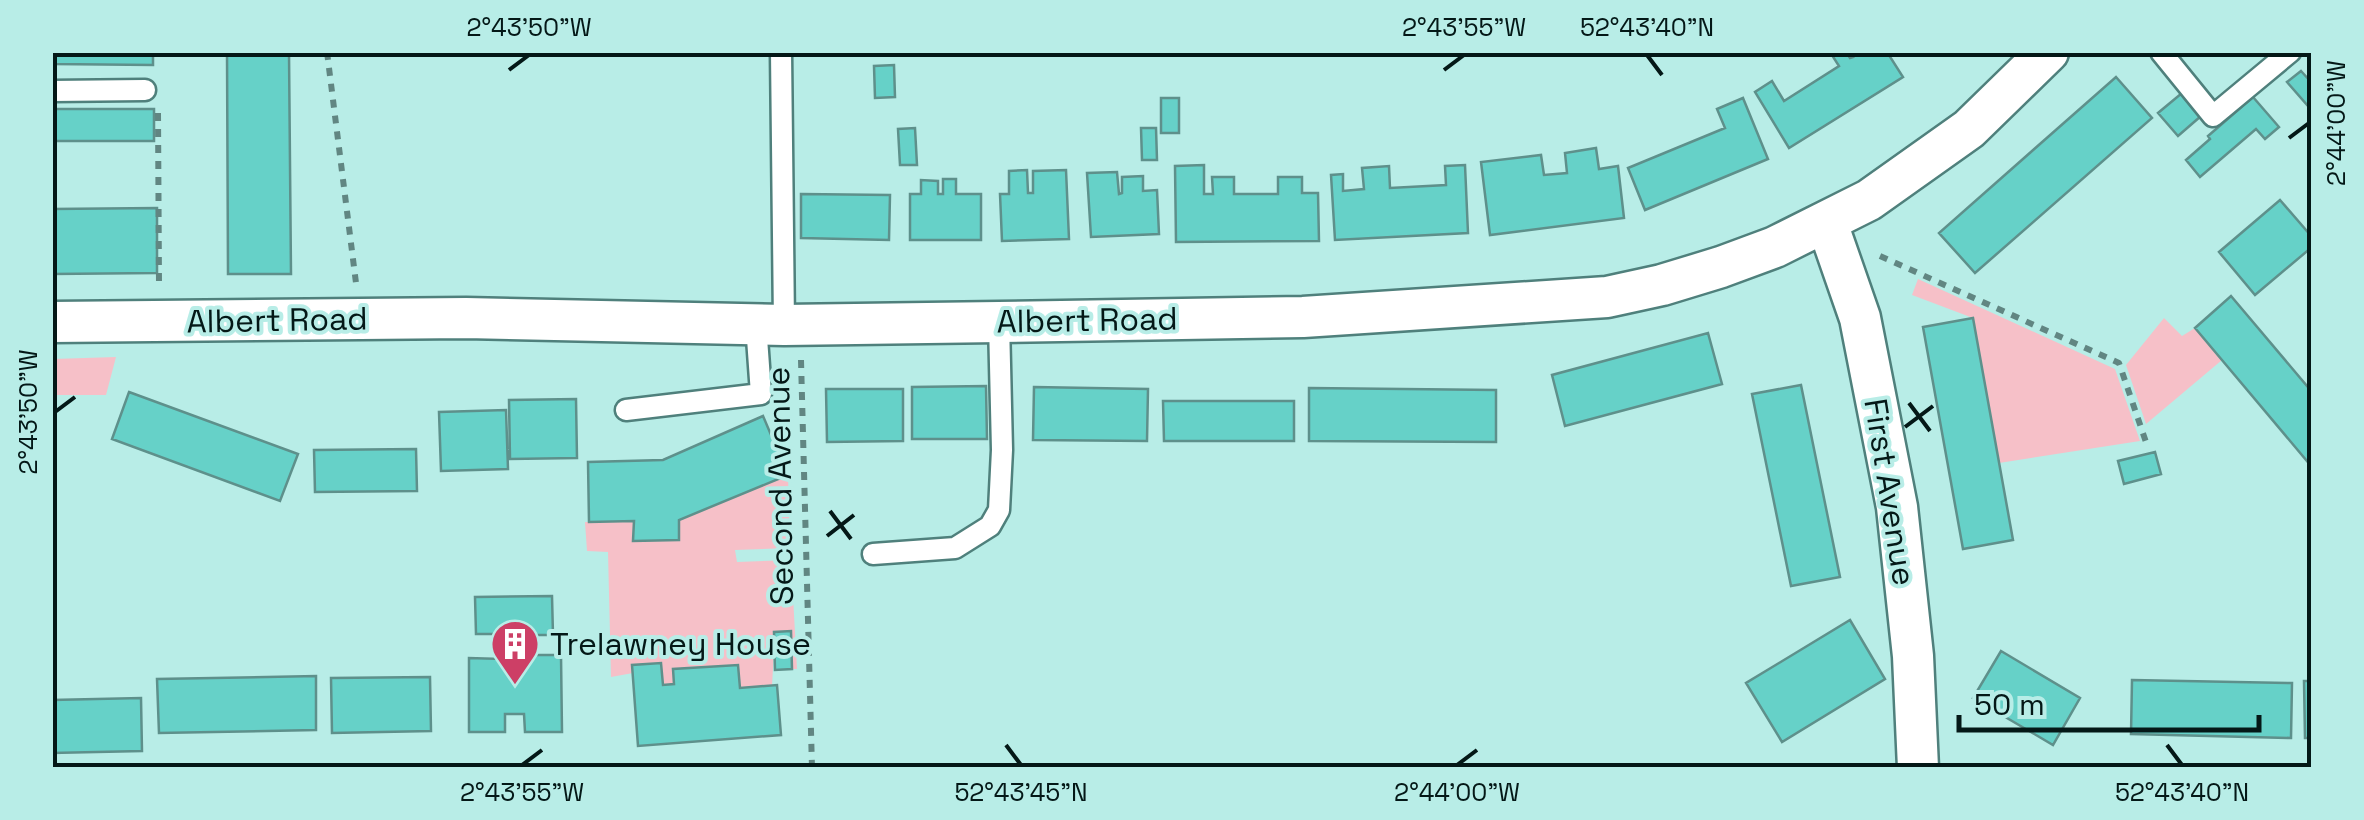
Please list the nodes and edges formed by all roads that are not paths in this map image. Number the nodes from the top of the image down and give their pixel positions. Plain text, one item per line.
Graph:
1 (780, 52) edge
2 (2048, 52) edge
3 (2161, 52) edge
4 (2290, 52) edge
5 (145, 90) dead end
6 (52, 92) edge
7 (1833, 238) junction
8 (52, 322) edge
9 (999, 322) junction
10 (781, 324) junction
11 (626, 410) dead end
12 (873, 554) dead end
13 (1918, 768) edge

1 - 10 lane
2 - 7 street, Albert Road
3 - 4 lane
5 - 6 lane
7 - 9 street, Albert Road
7 - 13 street, First Avenue
8 - 10 street, Albert Road
9 - 10 street, Albert Road
9 - 12 lane
10 - 11 lane

